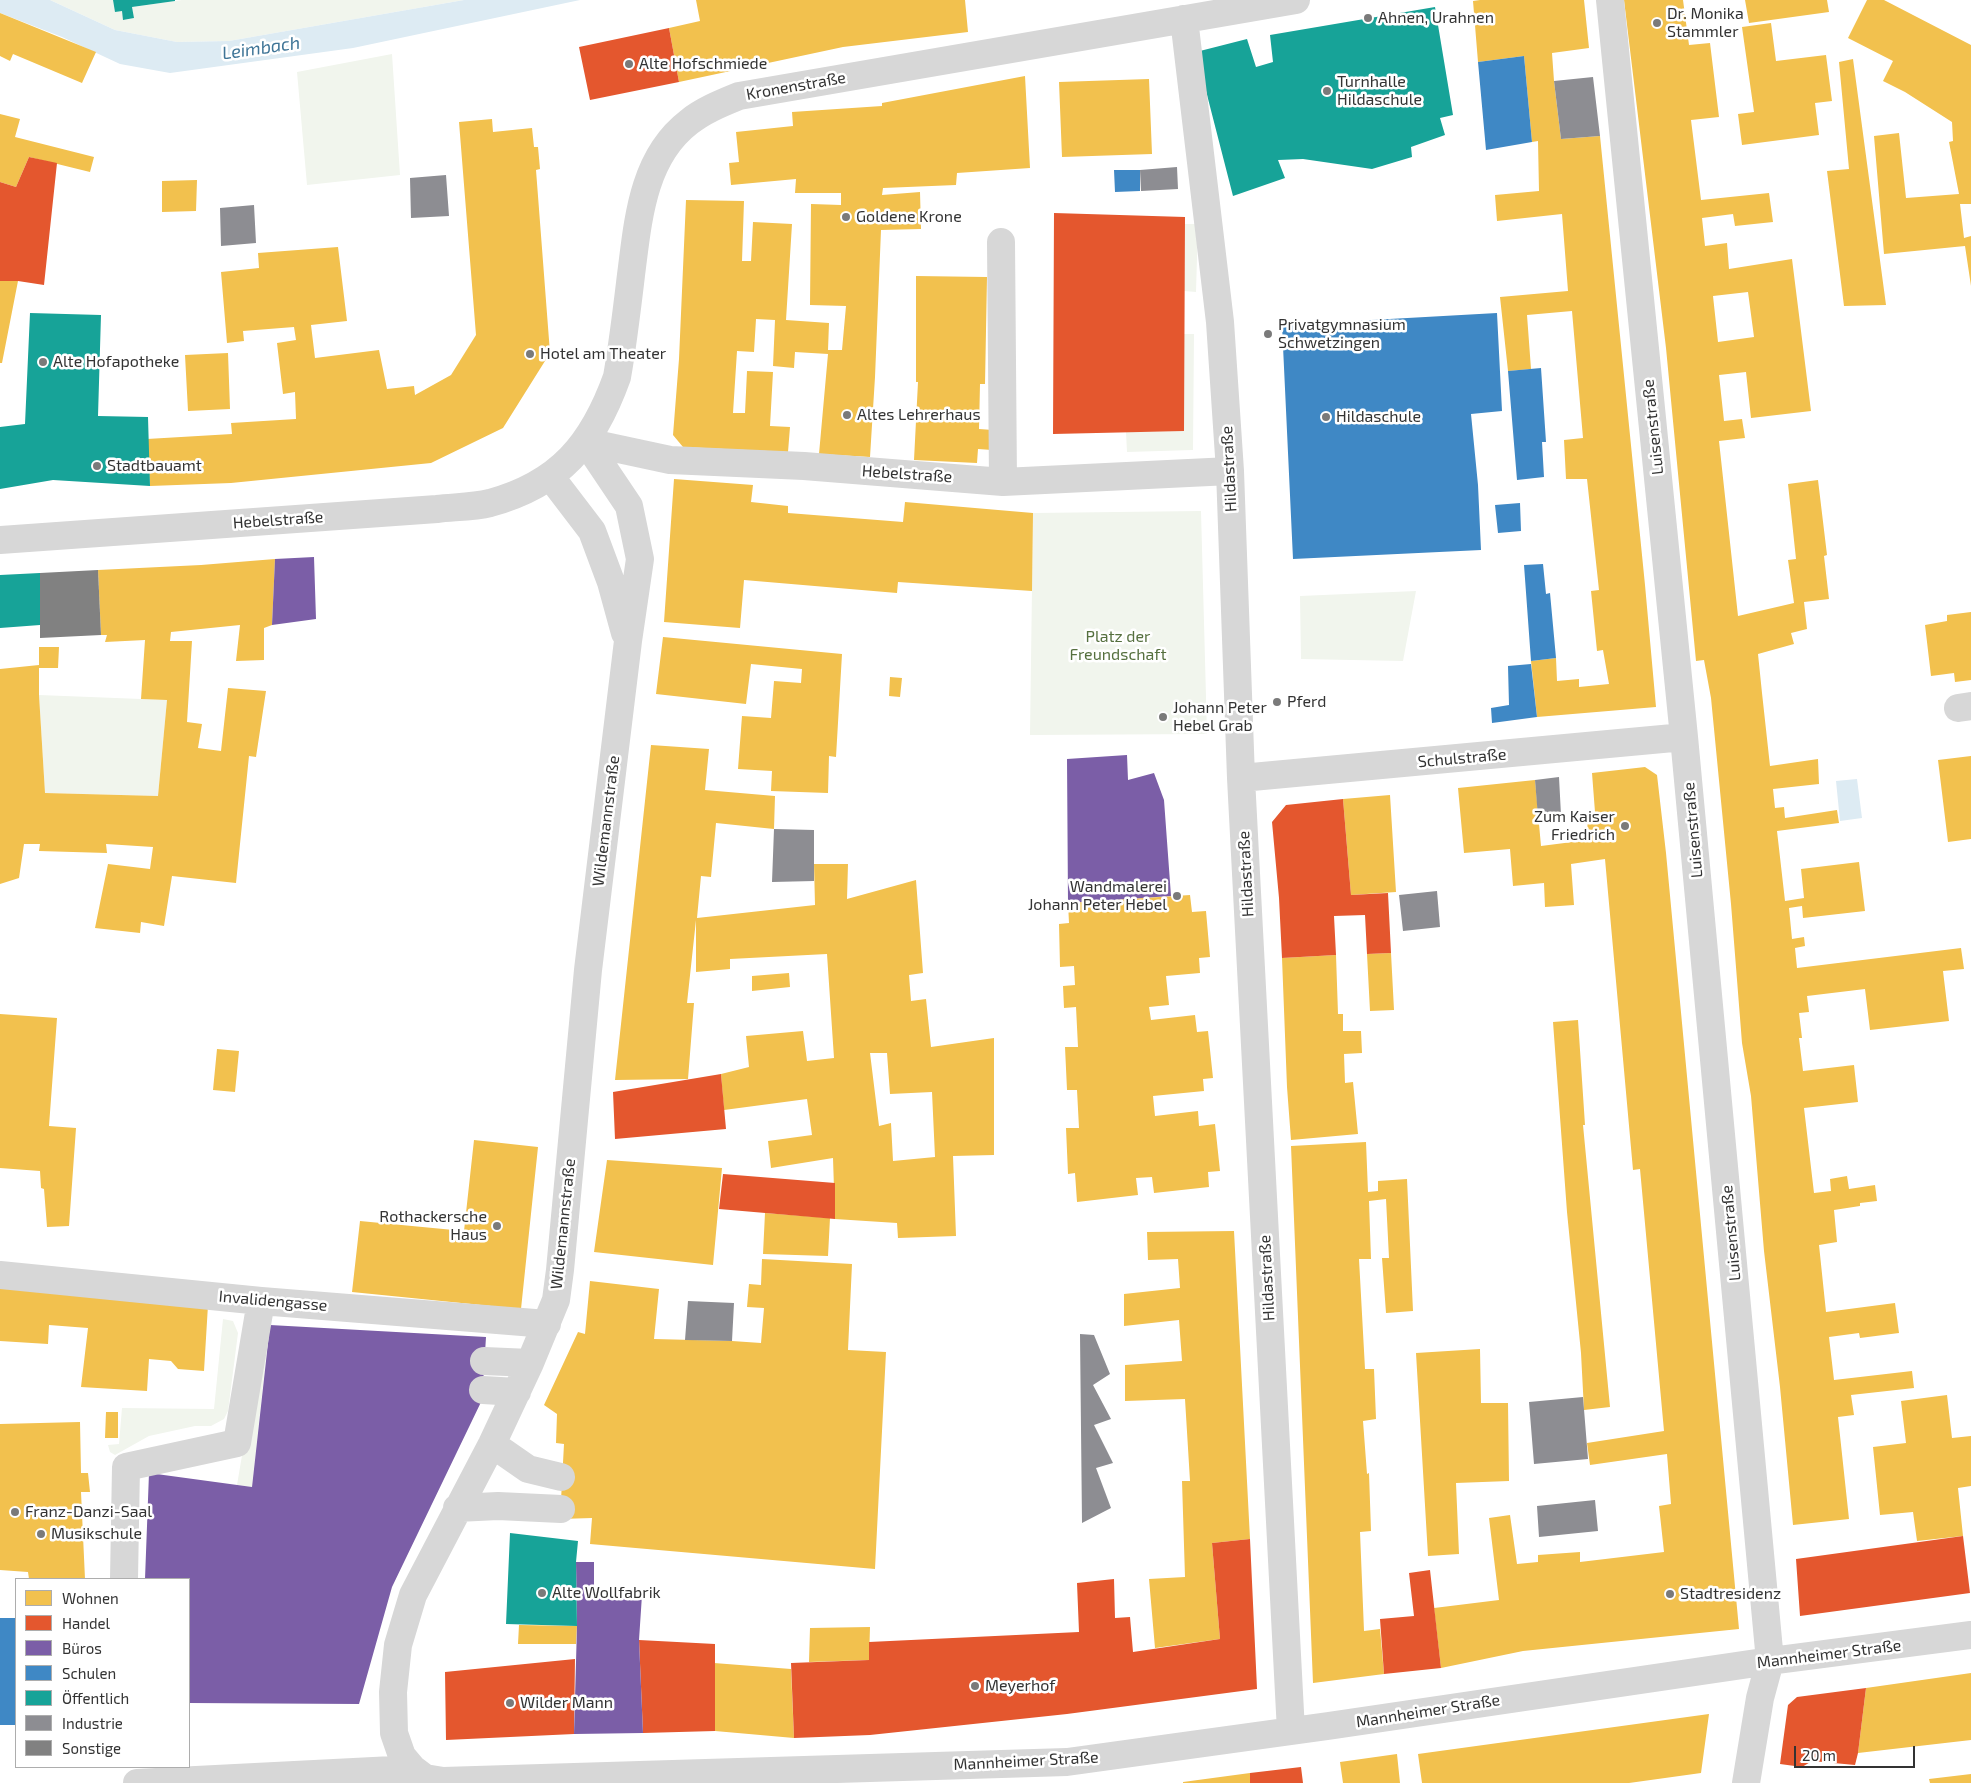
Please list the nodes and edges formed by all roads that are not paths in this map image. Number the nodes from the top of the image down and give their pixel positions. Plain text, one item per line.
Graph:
1 (1296, 0) edge
2 (1610, 0) edge
3 (1184, 19) junction
4 (1001, 242) dead end
5 (586, 442) junction
6 (1230, 471) junction
7 (550, 476) junction
8 (1003, 482) junction
9 (0, 540) edge
10 (628, 641) junction
11 (1684, 737) junction
12 (1241, 778) junction
13 (0, 1275) edge
14 (261, 1301) junction
15 (547, 1324) junction
16 (484, 1361) dead end
17 (530, 1363) junction
18 (483, 1390) dead end
19 (517, 1392) junction
20 (492, 1444) junction
21 (561, 1477) dead end
22 (457, 1508) junction
23 (560, 1509) dead end
24 (124, 1578) edge
25 (1971, 1635) edge
26 (1770, 1661) junction
27 (1291, 1731) junction
28 (413, 1769) junction
29 (1065, 1772) edge
30 (137, 1783) edge
31 (1746, 1783) edge

1 - 3 street, Kronenstraße
2 - 11 street, Luisenstraße
3 - 5 street, Kronenstraße
3 - 6 street, Hildastraße
4 - 8 street
5 - 7 street, Kronenstraße
5 - 8 street, Hebelstraße
5 - 10 street, Wildemannstraße
6 - 8 street, Hebelstraße
6 - 12 street, Hildastraße
7 - 9 street, Hebelstraße
7 - 10 street, Wildemannstraße
10 - 15 street, Wildemannstraße
11 - 12 street, Schulstraße
11 - 26 street, Luisenstraße
12 - 27 street, Hildastraße
13 - 14 street, Invalidengasse
14 - 15 street, Invalidengasse
14 - 24 street
15 - 17 street, Wildemannstraße
16 - 17 street
17 - 19 street, Wildemannstraße
18 - 19 street
19 - 20 street, Wildemannstraße
20 - 21 street
20 - 22 street, Wildemannstraße
22 - 23 street
22 - 28 street, Wildemannstraße
25 - 26 street, Mannheimer Straße
26 - 27 street, Mannheimer Straße
26 - 31 street
27 - 29 street, Mannheimer Straße
28 - 29 street, Mannheimer Straße
28 - 30 street, Mannheimer Straße

